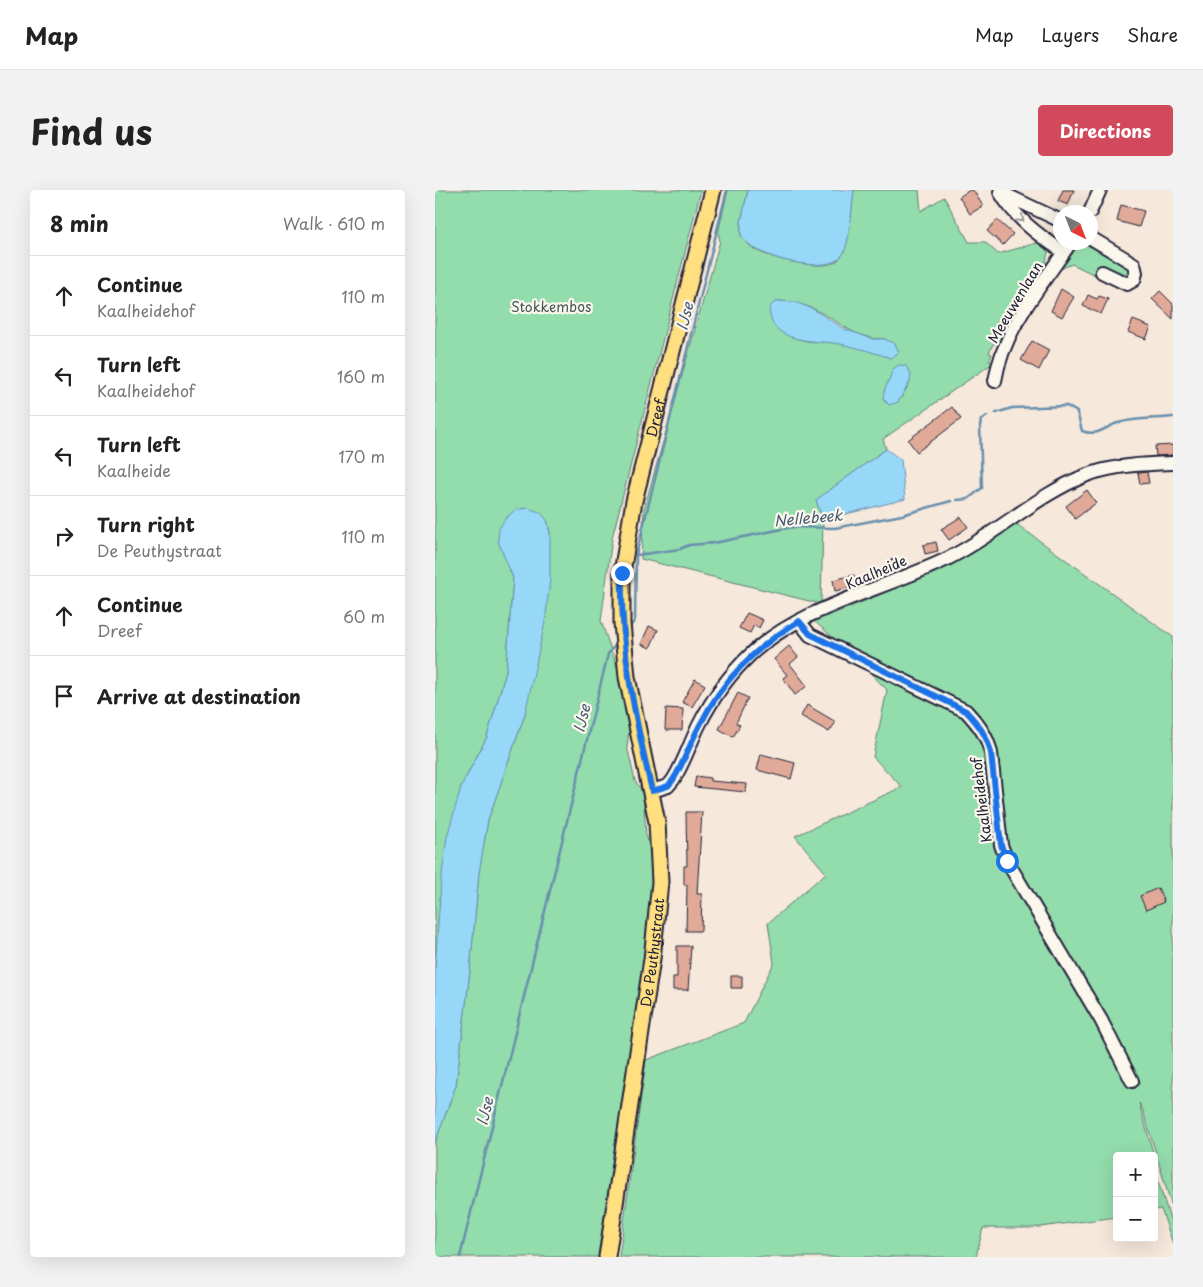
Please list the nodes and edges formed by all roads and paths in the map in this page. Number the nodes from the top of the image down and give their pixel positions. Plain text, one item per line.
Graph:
1 (713, 190) edge
2 (1100, 190) edge
3 (1000, 191) edge
4 (1093, 205) edge
5 (1053, 217) edge
6 (1053, 239) edge
7 (1098, 242) edge
8 (1065, 250) edge
9 (1102, 272) dead end
10 (995, 381) dead end
11 (1173, 463) edge
12 (799, 621) junction
13 (624, 649) joint
14 (652, 791) junction
15 (1132, 1081) dead end
16 (607, 1257) edge

1 - 13 main road, Dreef
2 - 4 street
3 - 5 street
3 -> 6 street
7 - 9 street
8 - 10 street, Meeuwenlaan
11 - 12 street, Kaalheide
12 - 14 street, Kaalheide
12 - 15 street, Kaalheidehof
13 - 14 main road, De Peuthystraat
14 - 16 main road, De Peuthystraat

